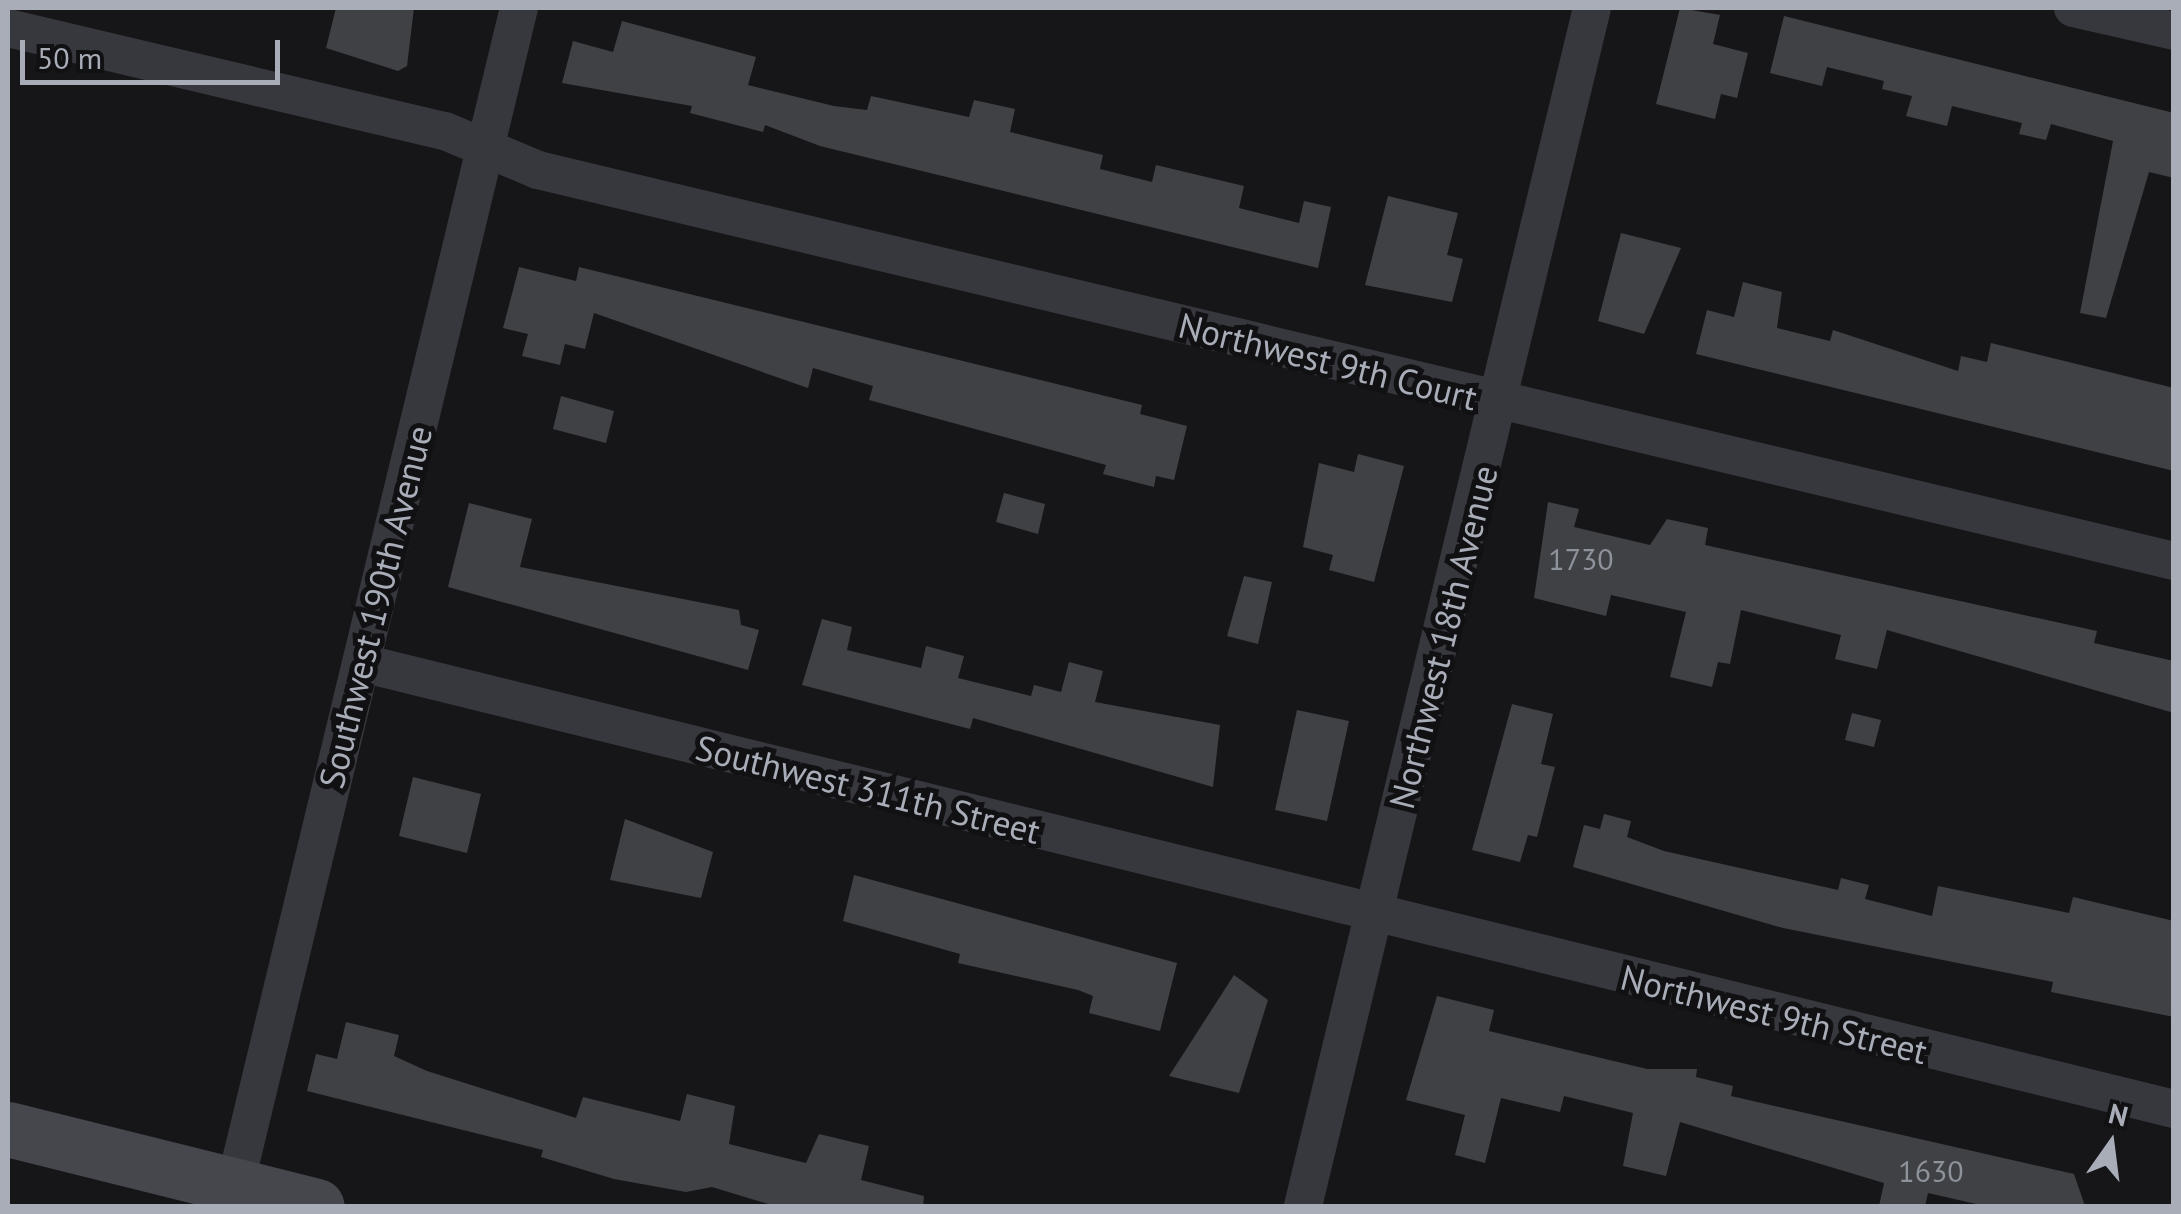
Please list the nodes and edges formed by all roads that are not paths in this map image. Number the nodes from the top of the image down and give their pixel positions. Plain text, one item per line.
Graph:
1 (519, 8) edge
2 (1592, 8) edge
3 (2073, 8) edge
4 (8, 28) edge
5 (2174, 32) edge
6 (486, 150) junction
7 (1501, 402) junction
8 (2174, 561) edge
9 (362, 663) junction
10 (1374, 915) junction
11 (2174, 1109) edge
12 (8, 1130) edge
13 (232, 1197) edge
14 (316, 1206) edge
15 (1303, 1206) edge

1 - 6 street, Southwest 190th Avenue
2 - 7 street, Northwest 18th Avenue
3 - 5 street
4 - 6 street, Northwest 9th Court
6 - 7 street, Northwest 9th Court
6 - 9 street, Southwest 190th Avenue
7 - 8 street, Northwest 9th Court
7 - 10 street, Northwest 18th Avenue
9 - 10 street, Southwest 311th Street
9 - 13 street, Southwest 190th Avenue
10 - 11 street, Northwest 9th Street
10 - 15 street, Northwest 18th Avenue
12 - 13 street
13 - 14 street

